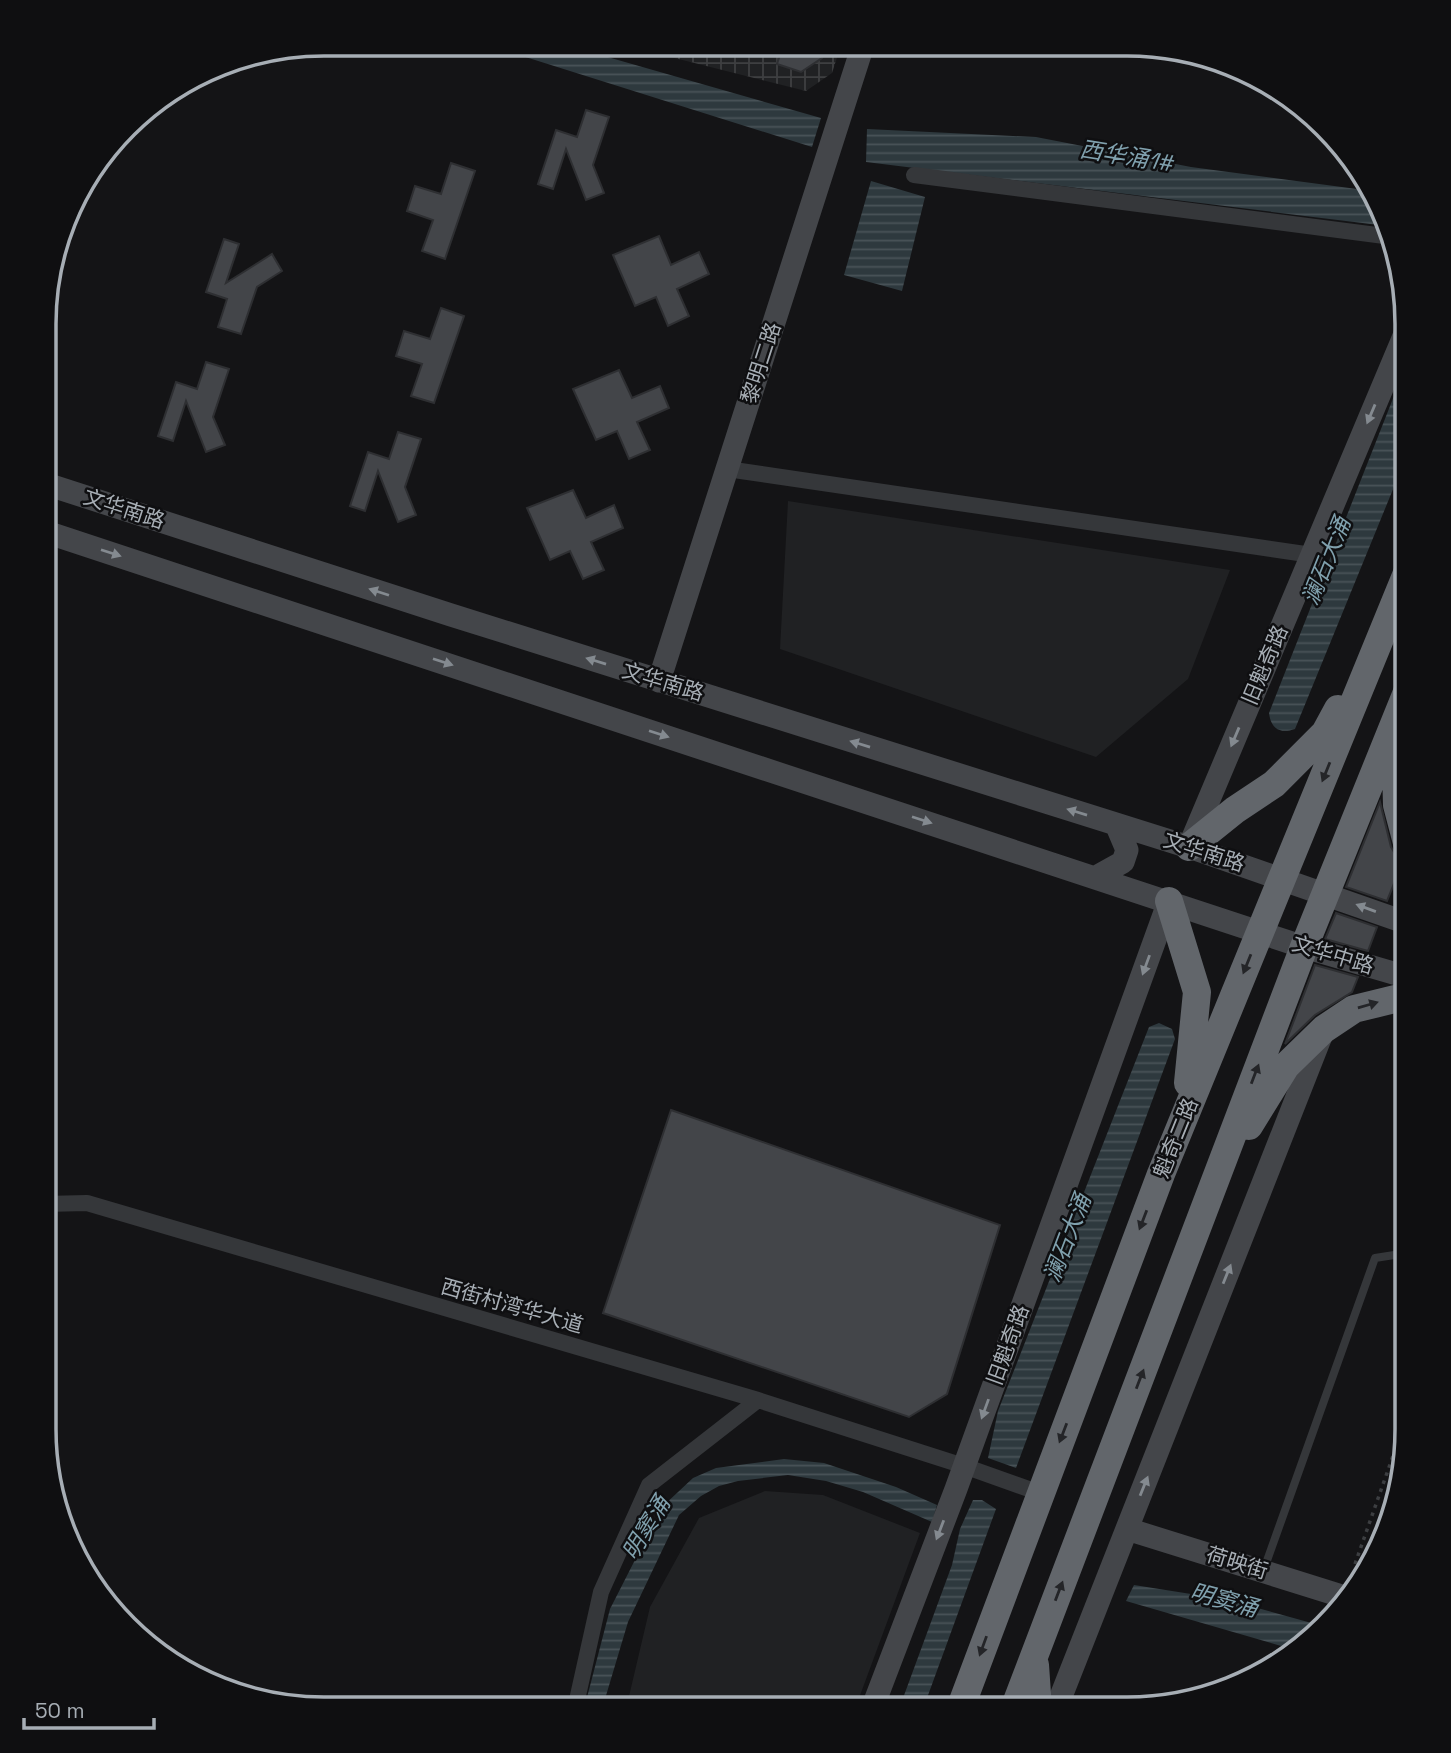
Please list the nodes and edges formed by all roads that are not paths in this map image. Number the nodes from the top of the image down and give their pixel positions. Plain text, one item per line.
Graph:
1 (859, 56) edge
2 (914, 174) dead end
3 (1380, 235) edge
4 (1395, 358) edge
5 (727, 469) junction
6 (56, 487) edge
7 (56, 535) edge
8 (1312, 555) junction
9 (1395, 603) edge
10 (1392, 611) junction
11 (659, 681) junction
12 (1395, 721) edge
13 (1116, 824) junction
14 (1189, 847) junction
15 (1096, 877) junction
16 (1282, 878) junction
17 (1325, 893) junction
18 (1169, 901) junction
19 (1395, 919) edge
20 (1261, 931) junction
21 (1304, 947) junction
22 (1395, 974) edge
23 (1395, 999) edge
24 (1324, 1029) junction
25 (1185, 1117) junction
26 (56, 1204) edge
27 (1205, 1205) junction
28 (1395, 1254) edge
29 (758, 1400) junction
30 (964, 1466) junction
31 (1040, 1493) junction
32 (1127, 1529) junction
33 (1263, 1571) junction
34 (1338, 1595) edge
35 (1035, 1655) junction
36 (578, 1697) edge
37 (877, 1697) edge
38 (964, 1697) edge
39 (1019, 1697) edge
40 (1037, 1697) edge
41 (1061, 1697) edge

1 - 5 main road, 黎明二路
2 - 3 street
4 -> 8 main road, 旧魁奇路
5 - 8 street
5 - 11 main road, 黎明二路
11 -> 6 main road, 文华南路
7 -> 15 main road
8 -> 14 main road, 旧魁奇路
9 - 10 highway, 魁奇二路
10 - 14 highway
10 -> 16 highway, 魁奇二路
13 -> 11 main road, 文华南路
12 - 17 highway
13 - 14 main road, 文华南路
13 - 15 main road
14 - 16 main road, 文华南路
15 - 18 main road
16 - 17 main road
16 - 20 highway, 魁奇二路
19 -> 17 main road
17 - 21 highway
18 - 20 main road
18 - 25 highway
18 -> 30 main road, 旧魁奇路
20 - 21 main road, 文华中路
20 -> 25 highway, 魁奇二路
21 - 22 main road, 文华中路
27 -> 21 highway
24 -> 23 highway
24 - 27 highway
32 -> 24 main road
25 -> 31 highway, 魁奇二路
26 - 29 street, 西街村湾华大道
35 -> 27 highway
28 - 33 lane
29 - 30 street, 西街村湾华大道
29 - 36 street
30 - 31 street, 西街村湾华大道
30 -> 37 main road, 旧魁奇路
31 -> 38 highway, 魁奇二路
32 - 33 main road, 荷映街
32 - 41 main road
33 - 34 main road, 荷映街
35 - 39 highway
35 - 40 highway

